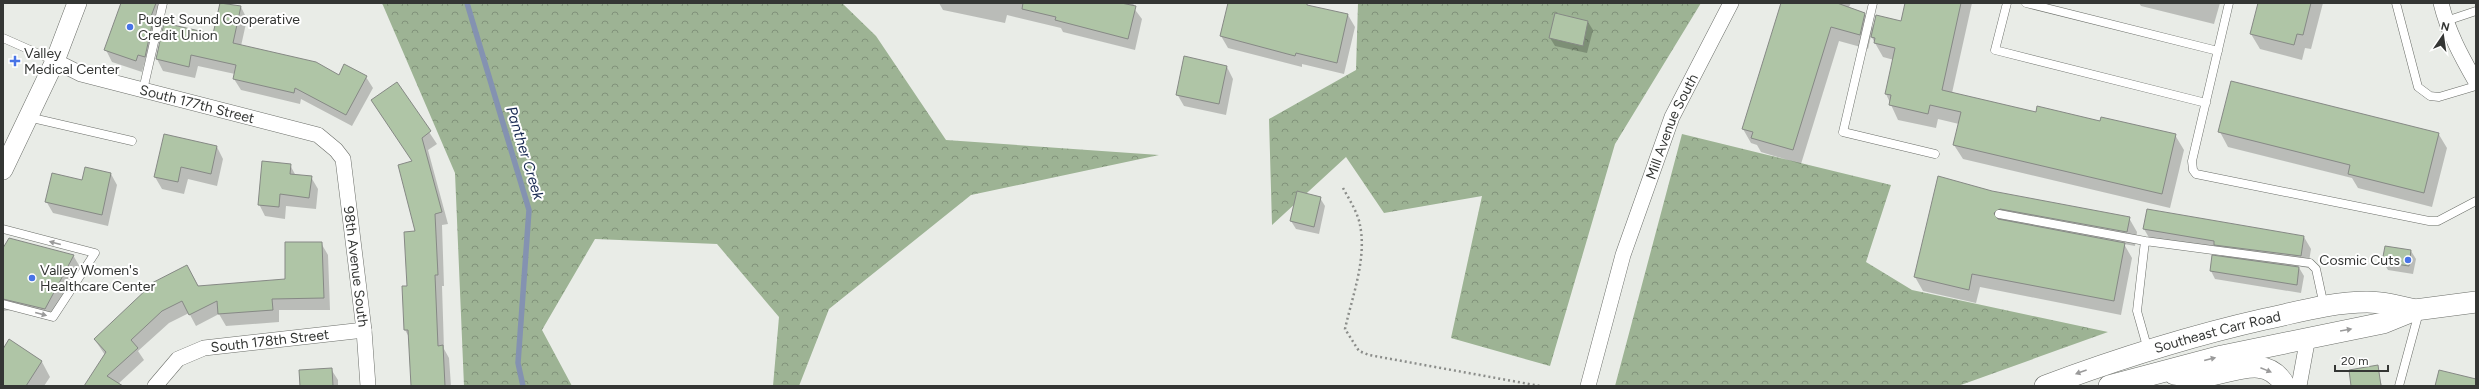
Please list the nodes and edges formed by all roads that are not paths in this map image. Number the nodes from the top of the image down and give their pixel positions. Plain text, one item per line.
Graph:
1 (77, 3) edge
2 (162, 3) edge
3 (1732, 3) edge
4 (1873, 3) edge
5 (2007, 3) edge
6 (2026, 3) edge
7 (2229, 3) edge
8 (2396, 3) edge
9 (2441, 3) edge
10 (2476, 11) edge
11 (2446, 21) junction
12 (3, 38) edge
13 (2218, 51) junction
14 (55, 61) junction
15 (2476, 82) edge
16 (2476, 86) edge
17 (143, 90) junction
18 (2206, 102) junction
19 (28, 117) junction
20 (132, 141) dead end
21 (336, 150) joint
22 (1935, 154) dead end
23 (3, 170) edge
24 (2476, 201) edge
25 (1999, 214) dead end
26 (3, 229) edge
27 (2145, 240) junction
28 (2476, 302) edge
29 (3, 304) edge
30 (2394, 304) junction
31 (2324, 306) junction
32 (2417, 309) junction
33 (364, 330) junction
34 (2308, 337) junction
35 (2148, 350) junction
36 (2159, 372) junction
37 (2118, 384) edge
38 (155, 386) edge
39 (368, 386) edge
40 (1588, 386) edge
41 (2046, 386) edge
42 (2284, 386) edge
43 (2299, 386) edge
44 (2399, 386) edge

1 - 14 street
2 - 17 lane
3 - 40 street, Mill Avenue South
4 - 22 lane
5 - 18 lane
6 - 13 lane
7 - 13 lane
8 - 16 lane
9 - 11 street
10 - 11 lane
11 - 15 street
12 - 14 lane
13 - 18 lane
14 - 17 street, South 177th Street
14 - 19 street
17 - 21 street, South 177th Street
18 - 24 lane
19 - 20 lane
19 - 23 street
21 - 33 street, 98th Avenue South
25 - 27 lane
29 -> 26 lane
27 - 31 lane
27 - 35 lane
28 - 32 main road, Southeast Carr Road
30 - 31 main road, Southeast Carr Road
30 - 32 main road, Southeast Carr Road
30 - 34 main road
31 - 35 main road, Southeast Carr Road
34 -> 32 main road, Southeast Carr Road
32 - 44 lane
33 - 38 street, South 178th Street
33 - 39 street, 98th Avenue South
36 -> 34 main road, Southeast Carr Road
34 - 43 street
35 -> 41 main road, Southeast Carr Road
36 - 37 main road, Southeast Carr Road
36 -> 42 main road

